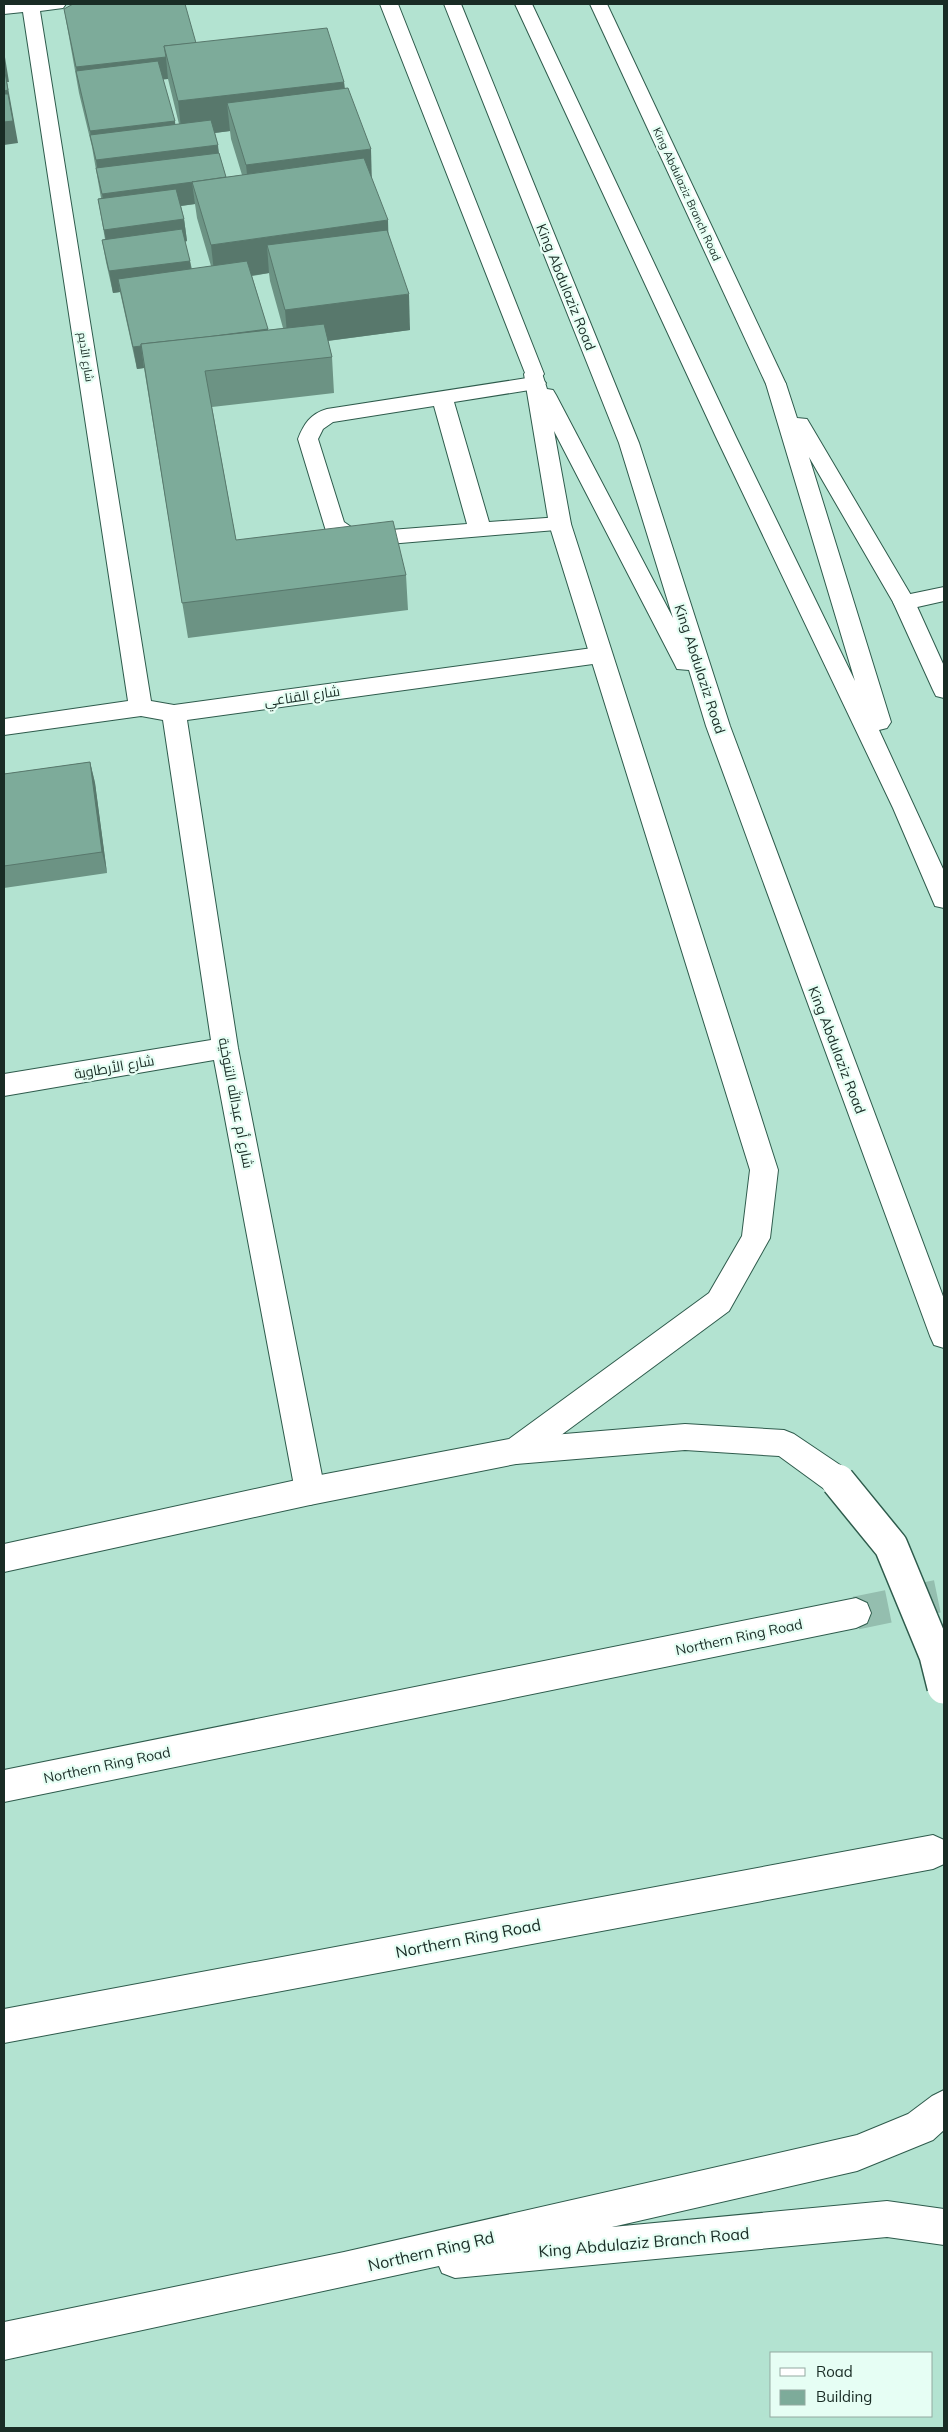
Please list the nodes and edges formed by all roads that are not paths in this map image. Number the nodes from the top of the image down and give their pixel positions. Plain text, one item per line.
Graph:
1 (57, 4) edge
2 (389, 4) edge
3 (452, 4) edge
4 (523, 4) edge
5 (598, 4) edge
6 (31, 6) junction
7 (4, 9) edge
8 (535, 379) junction
9 (776, 384) junction
10 (442, 398) junction
11 (560, 524) junction
12 (480, 530) junction
13 (944, 594) edge
14 (904, 602) junction
15 (600, 655) junction
16 (944, 690) edge
17 (141, 708) junction
18 (174, 713) junction
19 (718, 726) junction
20 (4, 727) edge
21 (905, 808) junction
22 (944, 899) edge
23 (225, 1048) junction
24 (4, 1085) edge
25 (944, 1336) edge
26 (516, 1452) junction
27 (310, 1491) junction
28 (4, 1558) edge
29 (856, 1613) tunnel mouth
30 (944, 1687) edge
31 (4, 1786) edge
32 (933, 1852) dead end
33 (4, 2026) edge
34 (944, 2108) edge
35 (944, 2227) edge
36 (344, 2270) junction
37 (4, 2341) edge

1 - 6 main road
2 - 8 main road
3 - 19 main road, King Abdulaziz Road
4 - 21 main road
5 - 9 main road, King Abdulaziz Branch Road
6 - 7 main road
6 - 17 main road, شارع الأديم
8 - 10 main road
8 - 11 main road
8 - 19 main road
9 - 14 main road
9 - 21 main road
10 - 12 main road
10 - 12 main road
11 - 12 main road
11 - 15 main road
13 - 14 main road
14 - 16 main road
15 - 18 main road, شارع القناعي
15 - 26 main road
17 - 18 main road, شارع القناعي
17 - 20 main road, شارع القناعي
18 - 23 main road, شارع أم عبدالله التنوخية
19 - 25 main road, King Abdulaziz Road
21 - 22 main road
23 - 24 main road, شارع الأرطاوية
23 - 27 main road, شارع أم عبدالله التنوخية
26 - 27 main road
26 - 30 main road, bridge
27 - 28 main road
29 - 31 main road, Northern Ring Road
32 - 33 main road, Northern Ring Road
34 - 36 main road, Northern Ring Rd
35 - 36 main road, King Abdulaziz Branch Road
36 - 37 main road, Northern Ring Rd

